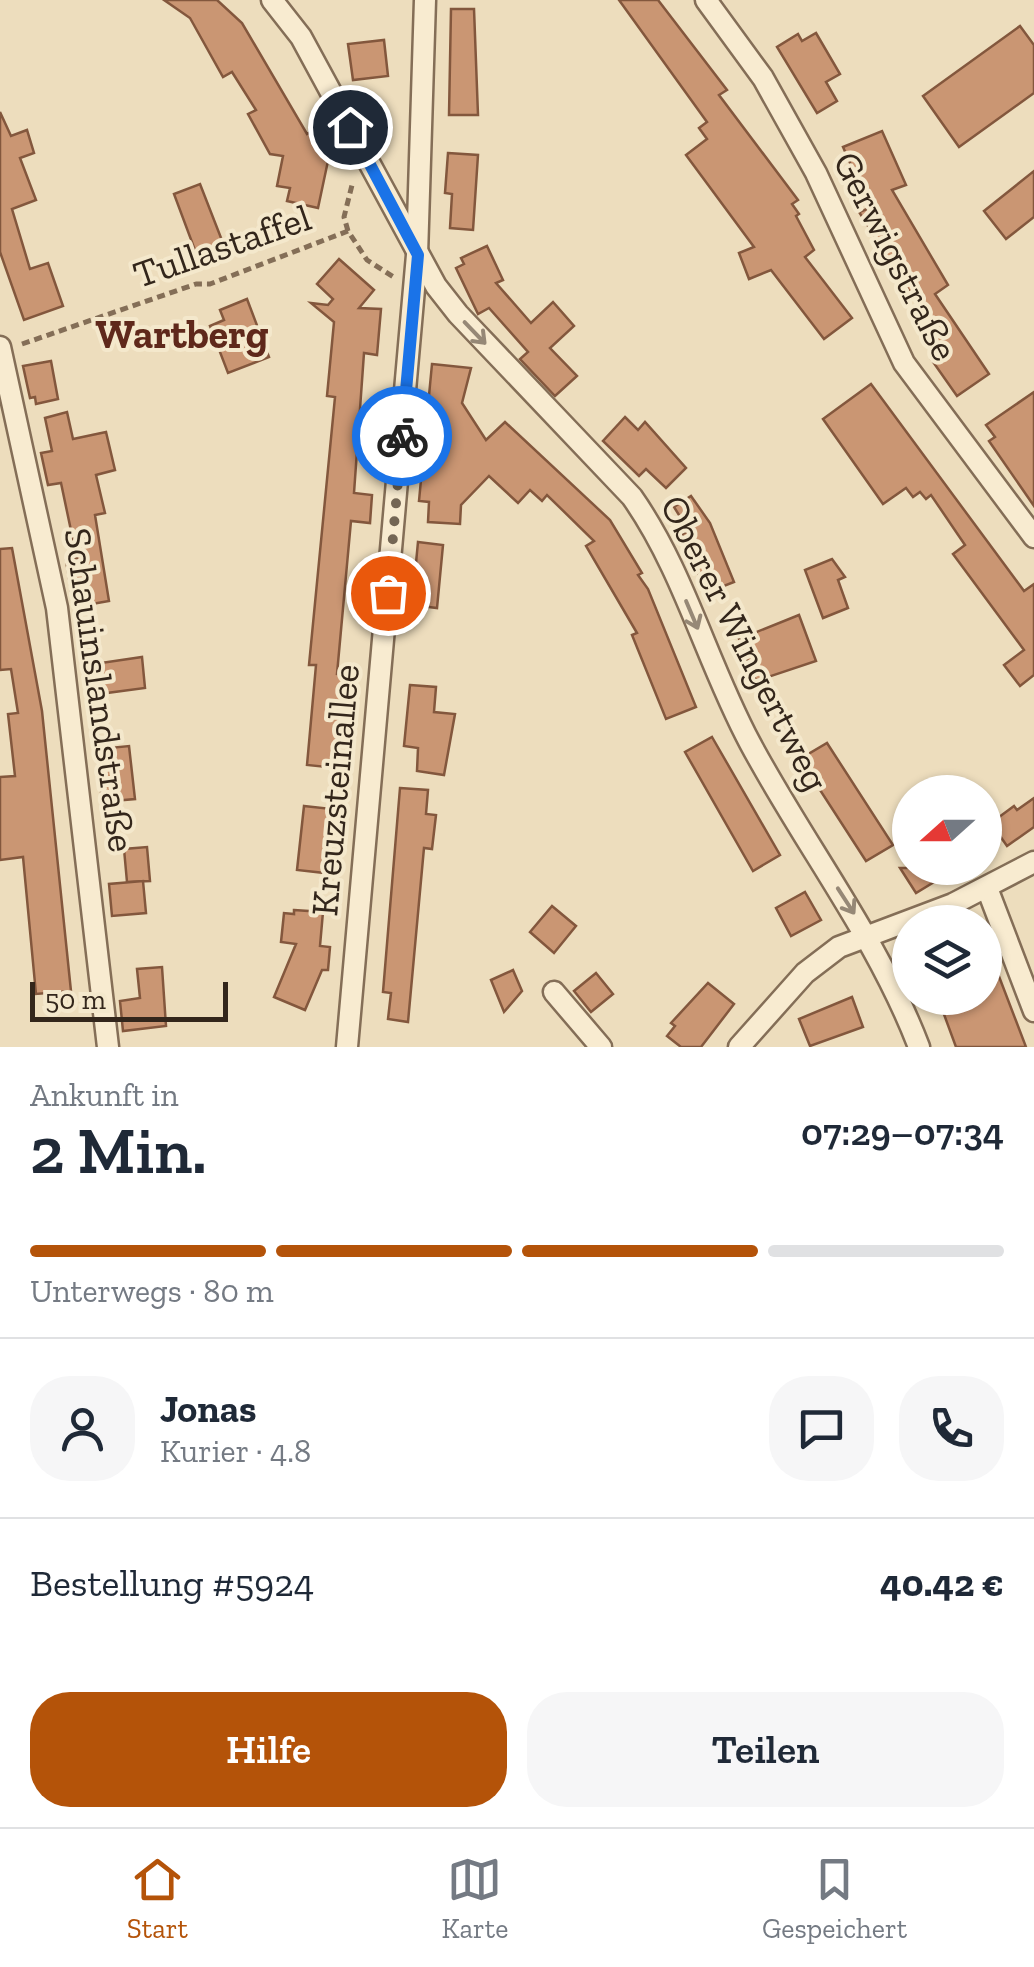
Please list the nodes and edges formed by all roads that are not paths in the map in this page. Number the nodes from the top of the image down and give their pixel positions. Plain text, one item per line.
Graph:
1 (272, 0) edge
2 (425, 0) edge
3 (706, 0) edge
4 (418, 255) junction
5 (1, 349) edge
6 (1034, 537) edge
7 (1034, 862) edge
8 (987, 888) junction
9 (869, 936) junction
10 (554, 992) dead end
11 (1034, 1010) edge
12 (108, 1047) edge
13 (347, 1047) edge
14 (601, 1047) edge
15 (739, 1047) edge
16 (920, 1047) edge

1 - 4 street, Oberer Wingertweg
2 - 4 street, Kreuzsteinallee
3 - 6 street, Gerwigstraße
4 -> 9 street, Oberer Wingertweg
4 - 13 street, Kreuzsteinallee
5 - 12 street, Schauinslandstraße
7 - 8 street
8 - 9 street
8 - 11 street
9 - 15 street
9 - 16 street, Oberer Wingertweg
10 - 14 street

